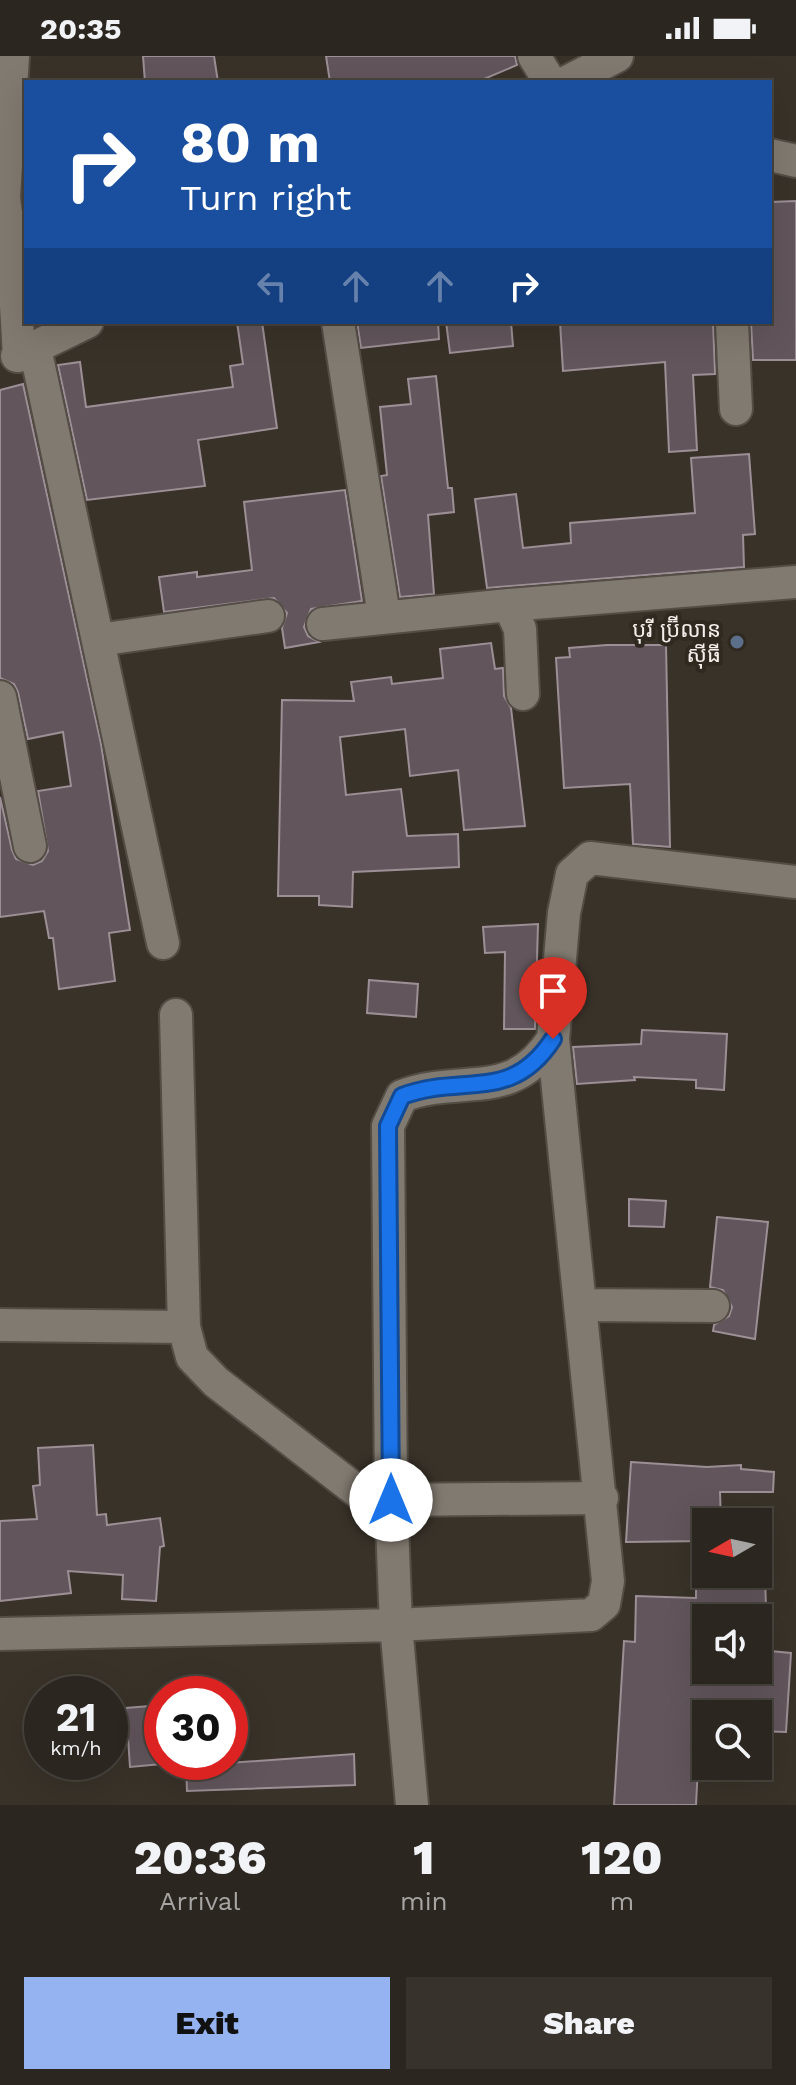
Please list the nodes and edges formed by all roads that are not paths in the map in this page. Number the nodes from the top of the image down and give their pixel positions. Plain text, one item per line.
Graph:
1 (13, 56) edge
2 (534, 56) edge
3 (617, 56) edge
4 (549, 80) edge
5 (571, 80) edge
6 (772, 155) edge
7 (796, 161) edge
8 (83, 324) edge
9 (338, 324) edge
10 (732, 324) edge
11 (18, 356) edge
12 (736, 409) dead end
13 (796, 582) edge
14 (509, 605) junction
15 (268, 616) dead end
16 (384, 616) junction
17 (323, 624) dead end
18 (98, 640) junction
19 (523, 694) dead end
20 (0, 697) edge
21 (30, 846) dead end
22 (796, 882) edge
23 (163, 943) dead end
24 (176, 1015) dead end
25 (553, 1039) junction
26 (580, 1305) junction
27 (713, 1306) dead end
28 (0, 1325) edge
29 (184, 1327) junction
30 (602, 1498) junction
31 (391, 1500) junction
32 (396, 1625) junction
33 (0, 1634) edge
34 (412, 1805) edge

1 - 11 street
2 - 4 street
3 - 5 street
6 - 7 street
8 - 11 street
9 - 16 street
10 - 12 street
11 - 18 street
13 - 14 street
14 - 16 street
14 - 19 street
15 - 18 street
16 - 17 street
18 - 23 street
20 - 21 street
22 - 25 street
24 - 29 street
25 - 26 street
25 - 31 street
26 - 27 street
26 - 30 street
28 - 29 street
29 - 31 street
30 - 31 street
30 - 32 street
31 - 32 street
32 - 33 street
32 - 34 street

